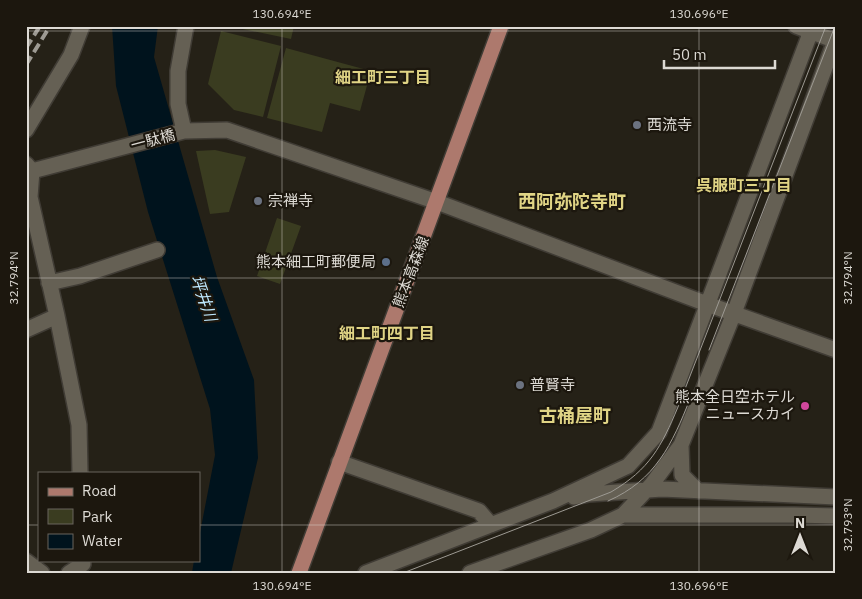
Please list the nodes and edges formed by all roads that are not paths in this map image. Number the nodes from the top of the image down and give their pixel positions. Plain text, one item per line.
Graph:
1 (82, 26) edge
2 (186, 26) edge
3 (501, 26) edge
4 (796, 26) edge
5 (812, 29) edge
6 (835, 40) edge
7 (26, 130) edge
8 (184, 131) junction
9 (29, 168) edge
10 (437, 202) junction
11 (157, 250) dead end
12 (49, 283) junction
13 (707, 304) junction
14 (734, 313) junction
15 (57, 316) junction
16 (26, 330) edge
17 (836, 350) edge
18 (681, 445) junction
19 (339, 462) junction
20 (80, 472) edge
21 (646, 490) junction
22 (698, 491) junction
23 (836, 497) edge
24 (553, 501) junction
25 (623, 515) junction
26 (836, 516) edge
27 (491, 525) junction
28 (26, 561) edge
29 (83, 566) edge
30 (42, 573) edge
31 (69, 573) edge
32 (299, 573) edge
33 (366, 573) edge
34 (470, 573) edge

1 - 7 street
2 - 8 street
3 - 10 main road, 熊本高森線
4 - 5 street
5 - 6 street
5 - 13 street
6 - 14 street
8 - 9 street, 一駄橋
8 - 10 street, 一駄橋
9 - 12 street
10 - 13 street, 一駄橋
10 - 19 main road, 熊本高森線
11 - 12 street
12 - 15 street
13 - 14 street, 一駄橋
13 - 24 street
14 - 17 street, 一駄橋
14 - 18 street
15 - 16 street
15 - 20 street
18 - 21 street
18 - 22 street
19 - 27 street
19 - 32 main road, 熊本高森線
21 - 22 street
21 - 24 street
21 - 25 street
22 - 23 street
24 - 27 street
25 - 26 street
25 - 34 street
27 - 33 street
28 - 30 street
29 - 31 street

